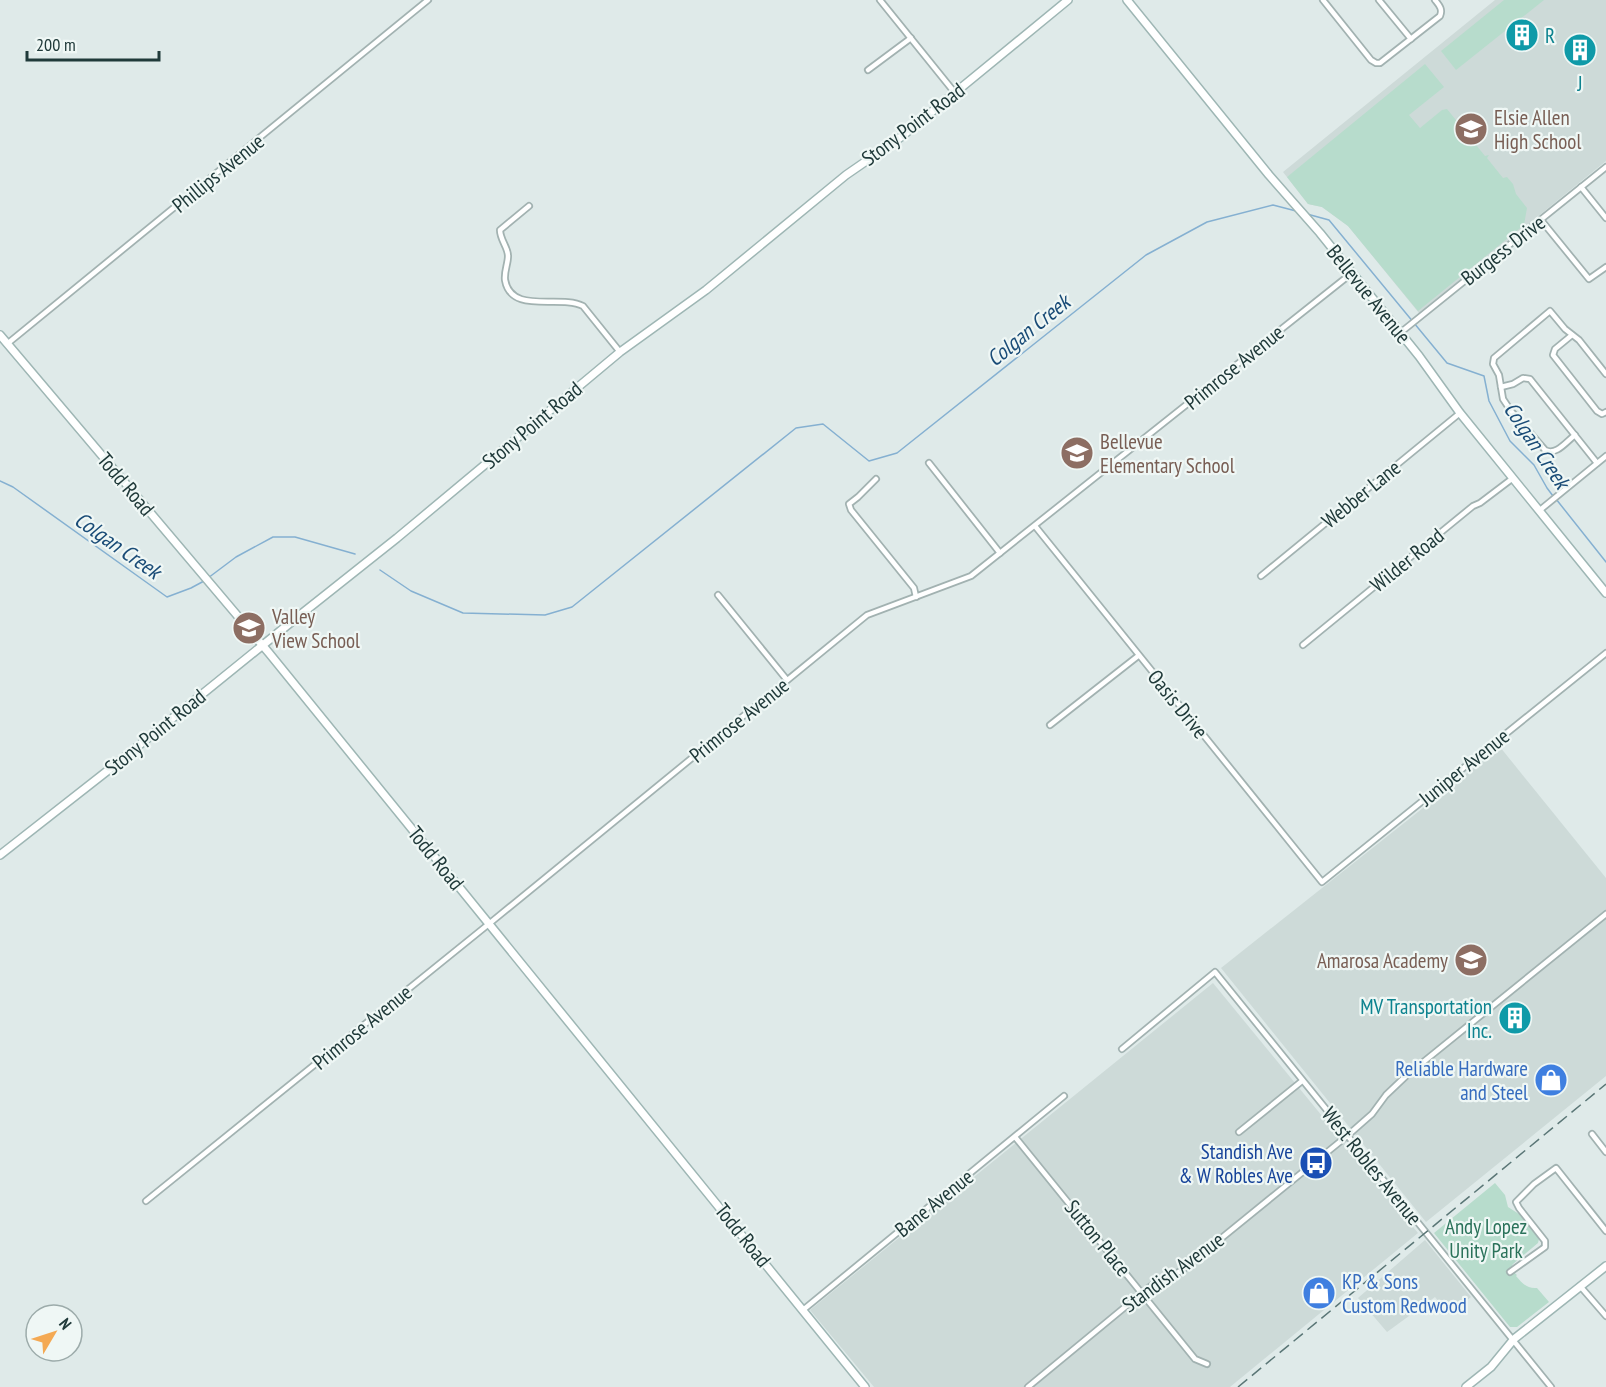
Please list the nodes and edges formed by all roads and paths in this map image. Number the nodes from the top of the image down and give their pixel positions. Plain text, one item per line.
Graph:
1 (428, 0) edge
2 (880, 0) edge
3 (1068, 0) edge
4 (1127, 0) edge
5 (1323, 0) edge
6 (1379, 0) edge
7 (1435, 0) edge
8 (911, 38) junction
9 (1411, 39) junction
10 (868, 70) dead end
11 (955, 93) junction
12 (1606, 167) edge
13 (1581, 188) junction
14 (529, 206) dead end
15 (1606, 218) edge
16 (1541, 220) junction
17 (1606, 267) edge
18 (1352, 273) junction
19 (1400, 333) junction
20 (0, 335) edge
21 (1572, 335) junction
22 (7, 344) junction
23 (620, 352) junction
24 (1606, 374) edge
25 (1501, 387) junction
26 (1606, 412) edge
27 (1460, 413) junction
28 (1575, 435) junction
29 (1606, 456) edge
30 (928, 463) dead end
31 (1598, 463) junction
32 (1513, 478) junction
33 (876, 479) dead end
34 (1540, 510) junction
35 (1035, 526) junction
36 (1000, 553) junction
37 (1261, 576) dead end
38 (1606, 593) edge
39 (718, 595) dead end
40 (916, 597) junction
41 (262, 645) junction
42 (1302, 645) dead end
43 (1606, 653) edge
44 (1138, 656) junction
45 (787, 680) junction
46 (1050, 725) dead end
47 (0, 855) edge
48 (1322, 882) joint
49 (1606, 914) edge
50 (490, 923) junction
51 (1122, 1049) dead end
52 (1302, 1081) junction
53 (1064, 1096) dead end
54 (1239, 1132) dead end
55 (1592, 1134) dead end
56 (1347, 1136) junction
57 (1015, 1137) junction
58 (1606, 1152) edge
59 (146, 1201) dead end
60 (1606, 1231) edge
61 (1606, 1266) edge
62 (1510, 1272) dead end
63 (1580, 1286) junction
64 (1485, 1292) dead end
65 (1142, 1293) junction
66 (1479, 1297) junction
67 (803, 1310) junction
68 (1606, 1316) edge
69 (1514, 1340) junction
70 (1207, 1364) dead end
71 (865, 1387) edge
72 (1028, 1387) edge
73 (1466, 1387) edge
74 (1551, 1387) edge

1 - 22 street, Phillips Avenue
2 - 8 street
3 - 11 main road, Stony Point Road
4 - 18 main road, Bellevue Avenue
5 - 9 street
6 - 9 street
7 - 9 street
8 - 10 street
8 - 11 street
11 - 23 main road, Stony Point Road
12 - 13 street, Burgess Drive
13 - 15 street
13 - 16 street, Burgess Drive
14 - 23 street
16 - 17 street
16 - 19 street, Burgess Drive
18 - 19 main road, Bellevue Avenue
18 - 35 street, Primrose Avenue
19 - 27 main road, Bellevue Avenue
20 - 22 main road, Todd Road
21 - 24 street
21 - 25 street
21 - 26 street
22 - 41 main road, Todd Road
23 - 41 main road, Stony Point Road
25 - 28 street
25 - 28 street
27 - 32 main road, Bellevue Avenue
27 - 37 street, Webber Lane
28 - 31 street
29 - 31 street
30 - 36 street
31 - 34 street
32 - 34 main road, Bellevue Avenue
32 - 42 street, Wilder Road
33 - 40 street
34 - 38 main road, Bellevue Avenue
35 - 36 street, Primrose Avenue
35 - 44 street, Oasis Drive
36 - 40 street, Primrose Avenue
39 - 45 street
40 - 45 street, Primrose Avenue
41 - 47 main road, Stony Point Road
41 - 50 main road, Todd Road
43 - 48 street, Juniper Avenue
44 - 46 street
44 - 48 street, Oasis Drive
45 - 50 street, Primrose Avenue
49 - 56 street, Standish Avenue
50 - 59 street, Primrose Avenue
50 - 67 main road, Todd Road
51 - 52 street, West Robles Avenue
52 - 54 street
52 - 56 street, West Robles Avenue
53 - 57 street, Bane Avenue
55 - 58 street
56 - 65 street, Standish Avenue
56 - 66 street, West Robles Avenue
57 - 65 street, Sutton Place
57 - 67 street, Bane Avenue
60 - 62 street
61 - 63 main road
63 - 68 street
63 - 69 main road
64 - 66 street
65 - 70 street, Sutton Place
65 - 72 street, Standish Avenue
66 - 69 street, West Robles Avenue
67 - 71 main road, Todd Road
69 - 73 main road
69 - 74 street, West Robles Avenue

